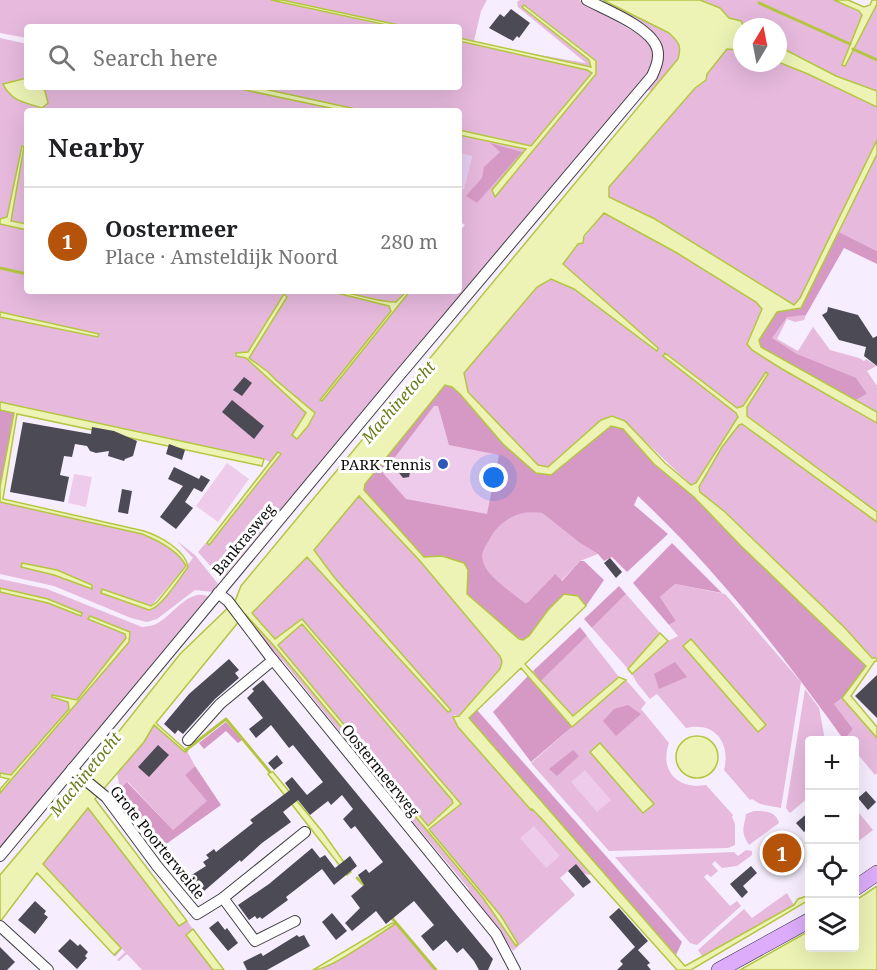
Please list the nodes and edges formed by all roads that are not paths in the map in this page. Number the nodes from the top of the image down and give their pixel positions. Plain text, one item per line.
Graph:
1 (587, 0) edge
2 (218, 593) junction
3 (273, 660) junction
4 (188, 740) dead end
5 (76, 772) junction
6 (305, 832) dead end
7 (0, 856) edge
8 (877, 873) edge
9 (859, 886) edge
10 (223, 898) junction
11 (295, 921) dead end
12 (805, 923) edge
13 (0, 926) edge
14 (48, 970) edge
15 (515, 970) edge
16 (719, 970) edge

1 - 2 street, Bankrasweg
2 - 3 street, Oostermeerweg
2 - 5 street, Bankrasweg
3 - 4 street
3 - 15 street, Oostermeerweg
5 - 7 street, Bankrasweg
5 - 10 street, Grote Poorterweide
6 - 10 street, Grote Poorterweide
8 - 9 street
10 - 11 street, Grote Poorterweide
12 - 16 street
13 - 14 street

